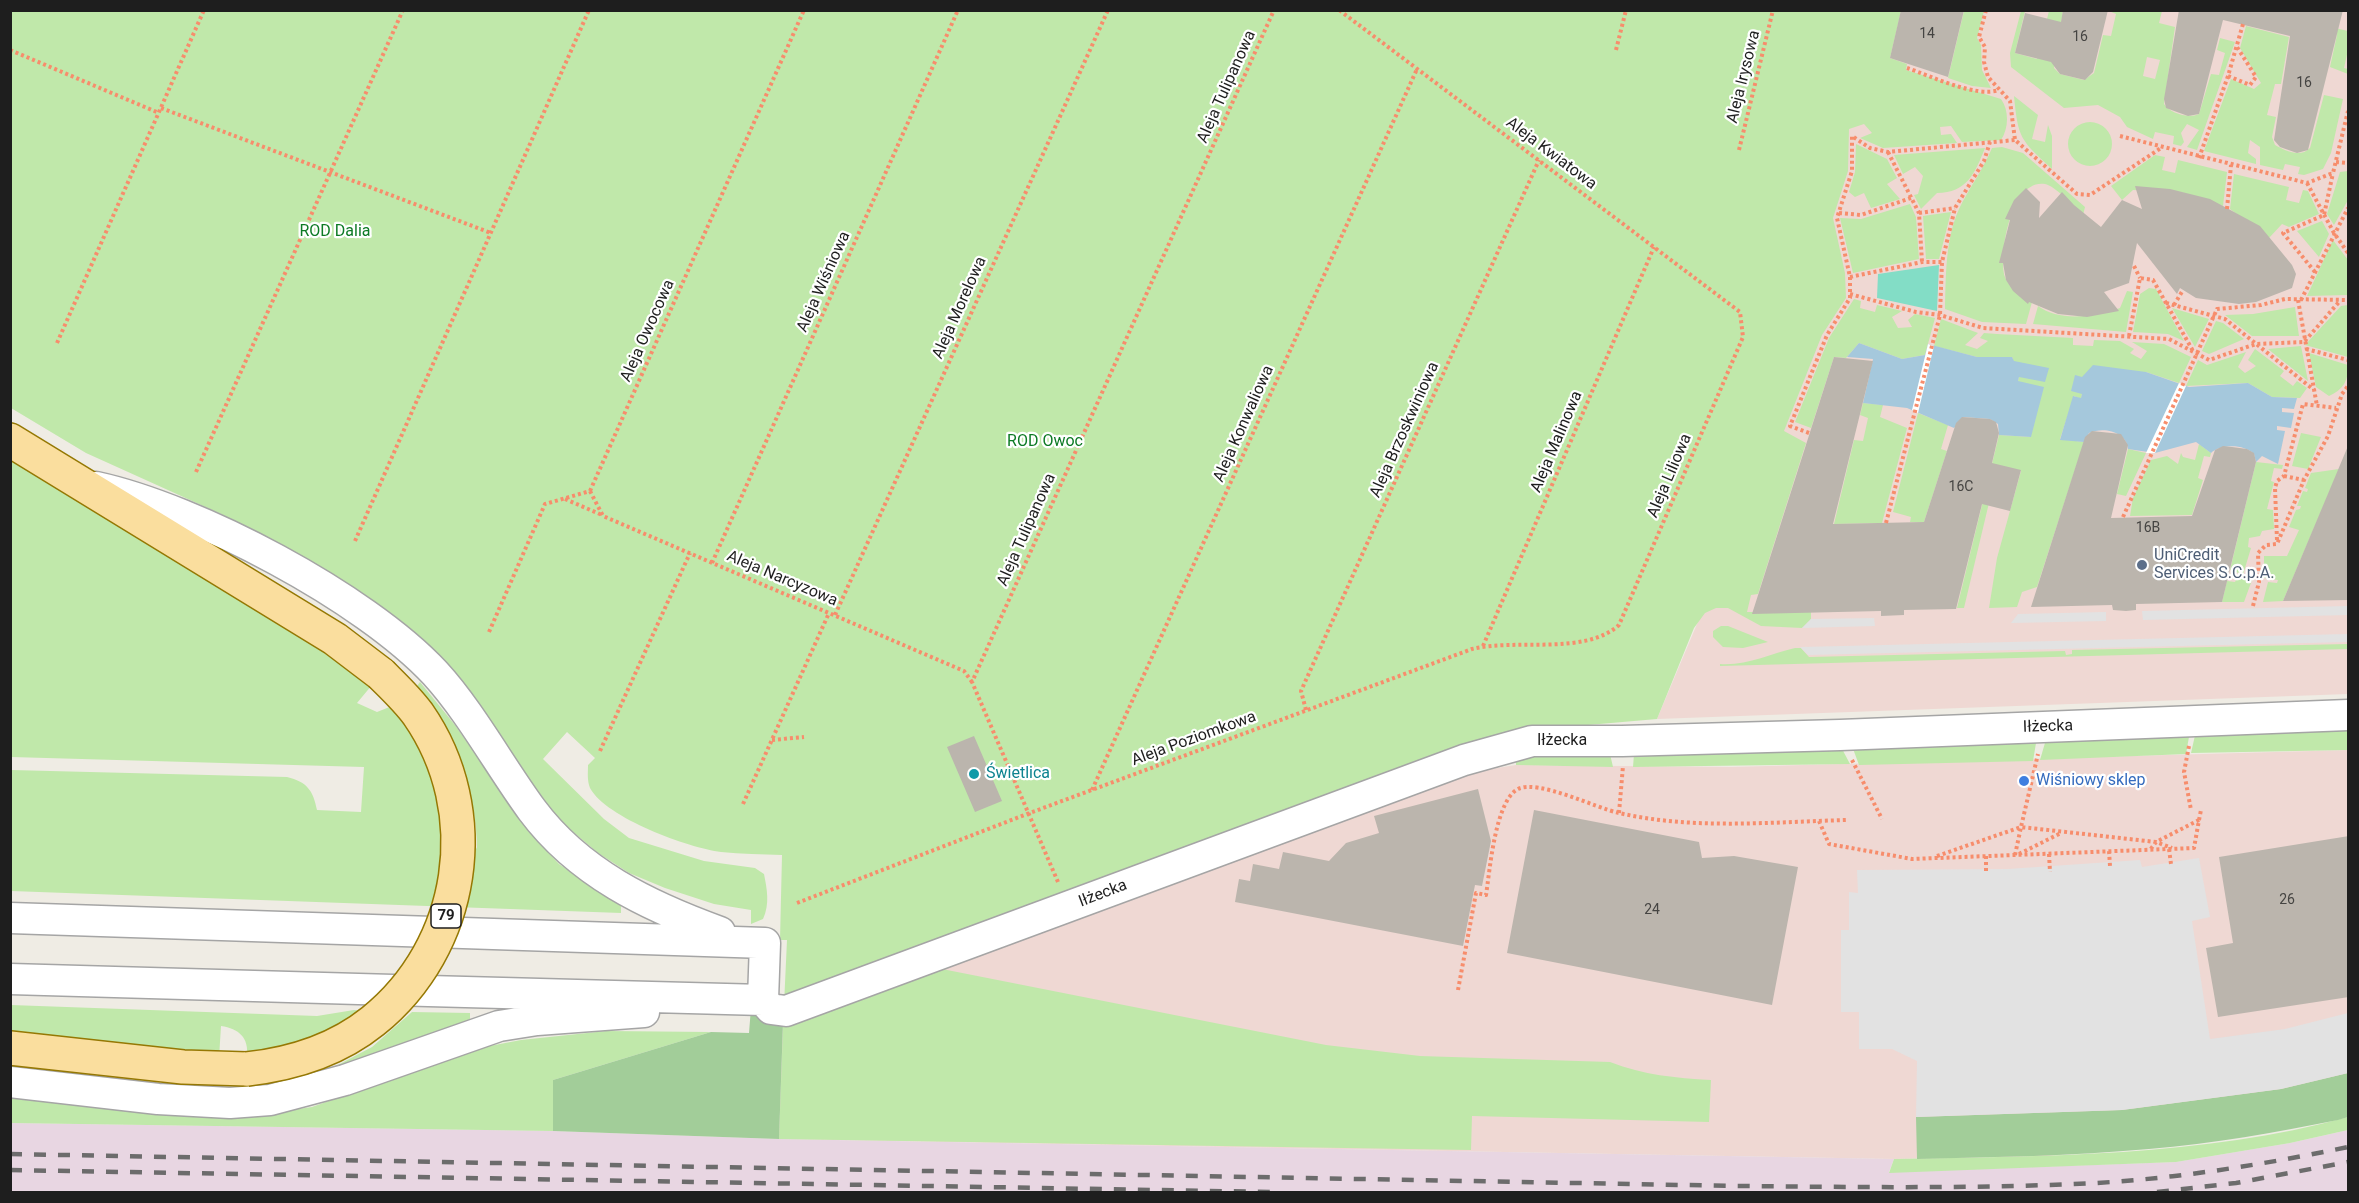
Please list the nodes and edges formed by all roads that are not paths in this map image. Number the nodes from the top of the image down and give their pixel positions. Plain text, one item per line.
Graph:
1 (10, 440) edge
2 (82, 484) junction
3 (2349, 715) edge
4 (10, 918) edge
5 (755, 942) junction
6 (10, 979) edge
7 (765, 1004) junction
8 (10, 1047) edge
9 (10, 1082) edge

1 - 2 main road, 79
2 - 5 street
2 - 8 main road, 79, bridge
3 - 7 street, Iłżecka
4 - 5 street
5 - 7 street
6 - 7 street
7 - 9 street

